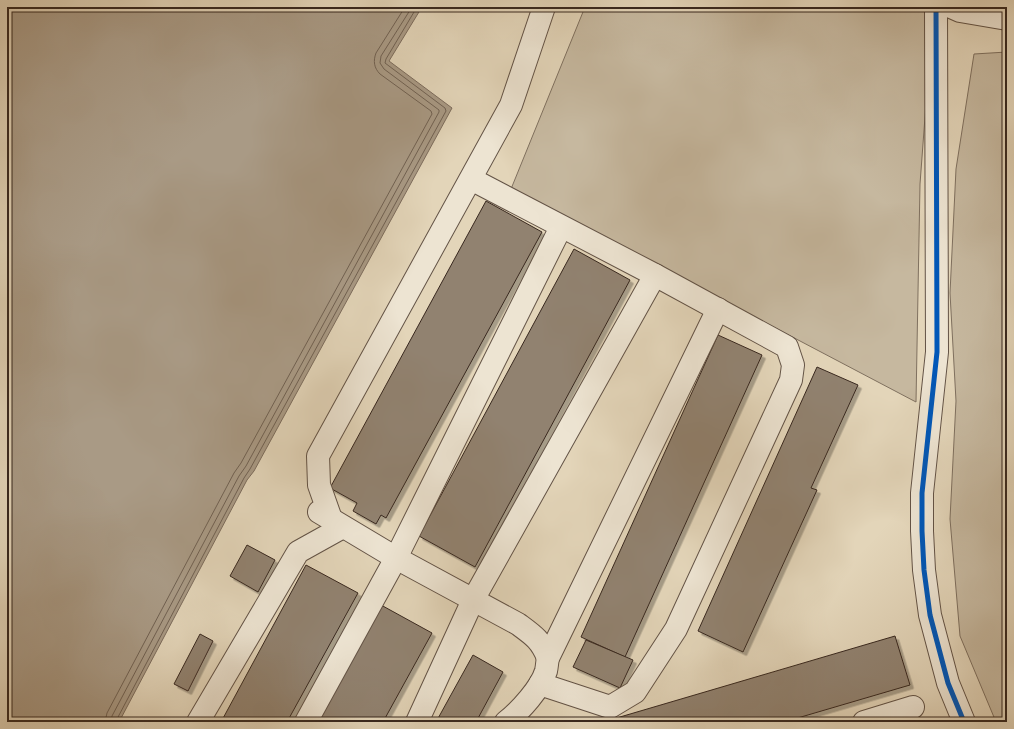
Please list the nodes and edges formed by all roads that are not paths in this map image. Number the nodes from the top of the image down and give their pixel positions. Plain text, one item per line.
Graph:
1 (544, 7) edge
2 (936, 7) edge
3 (951, 7) edge
4 (1007, 19) edge
5 (470, 179) junction
6 (561, 227) junction
7 (655, 275) junction
8 (718, 309) junction
9 (329, 518) junction
10 (396, 558) junction
11 (473, 600) junction
12 (548, 658) junction
13 (540, 684) junction
14 (913, 707) dead end
15 (198, 722) edge
16 (306, 722) edge
17 (416, 722) edge
18 (506, 722) edge
19 (864, 722) edge
20 (964, 722) edge

1 - 5 street
2 - 20 street
3 - 4 street
5 - 6 street
5 - 9 street
6 - 7 street
6 - 10 street
7 - 8 street
7 - 11 street
8 - 12 street
8 - 13 street
9 - 10 street
9 - 15 street
10 - 11 street
10 - 16 street
11 - 12 street
11 - 17 street
12 - 13 street
13 - 18 street
14 - 19 street

